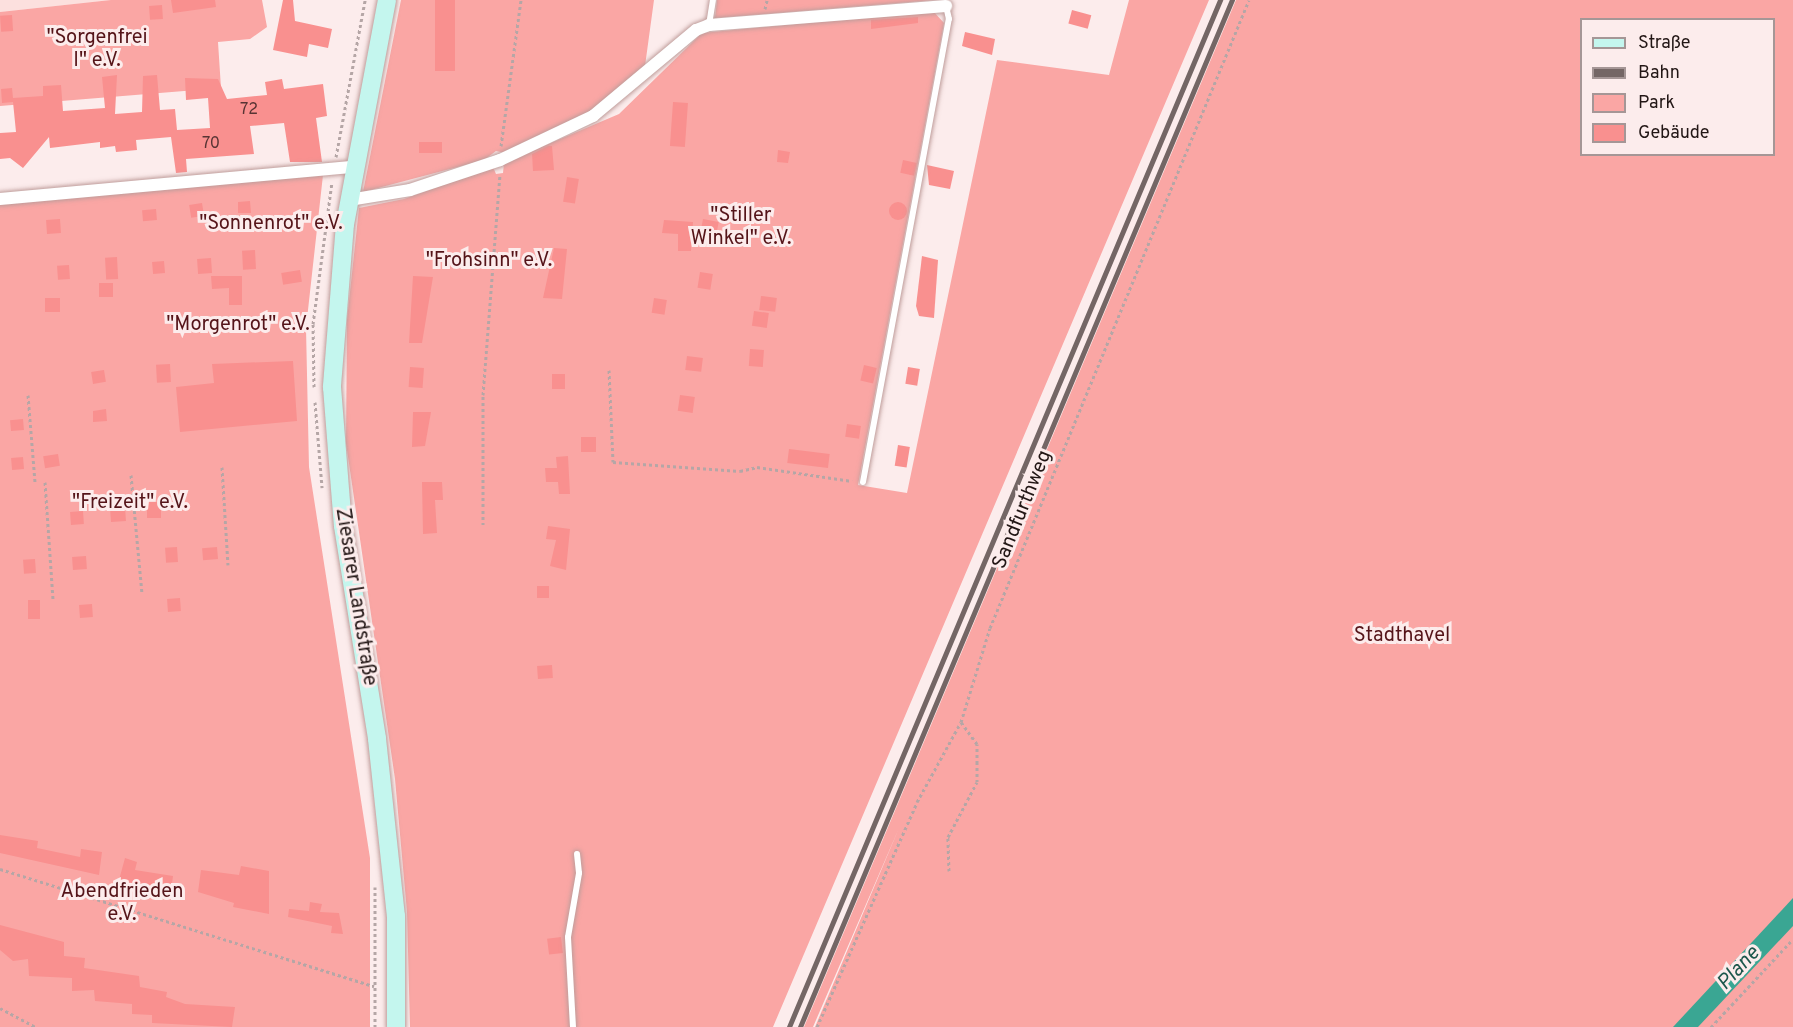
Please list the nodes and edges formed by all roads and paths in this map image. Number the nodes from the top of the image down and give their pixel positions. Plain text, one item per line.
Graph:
1 (387, 0) edge
2 (522, 0) edge
3 (713, 0) edge
4 (1249, 0) edge
5 (946, 6) joint
6 (710, 25) junction
7 (500, 151) dead end
8 (354, 167) junction
9 (500, 174) dead end
10 (0, 199) edge
11 (348, 200) junction
12 (609, 370) dead end
13 (28, 395) dead end
14 (222, 467) dead end
15 (131, 475) dead end
16 (35, 482) dead end
17 (45, 482) dead end
18 (863, 482) joint
19 (483, 525) dead end
20 (228, 565) dead end
21 (142, 593) dead end
22 (53, 600) dead end
23 (961, 722) junction
24 (576, 854) dead end
25 (0, 869) edge
26 (949, 871) dead end
27 (1793, 939) edge
28 (397, 989) junction
29 (0, 1008) edge
30 (35, 1027) edge
31 (396, 1027) edge
32 (573, 1027) edge
33 (817, 1027) edge
34 (1711, 1027) edge

1 - 8 main road, Ziesarer Landstraße
2 - 7 path
3 - 6 lane
4 - 23 path, Sandfurthweg
5 - 6 street
5 - 18 lane
6 - 11 street
8 - 10 street
8 - 11 main road, Ziesarer Landstraße
9 - 19 path
11 - 28 main road, Ziesarer Landstraße
12 - 18 path
13 - 16 path
14 - 20 path
15 - 21 path
17 - 22 path
23 - 26 path
23 - 33 path, Sandfurthweg
24 - 32 lane
25 - 28 path
27 - 34 path
28 - 31 main road, Ziesarer Landstraße
29 - 30 path

